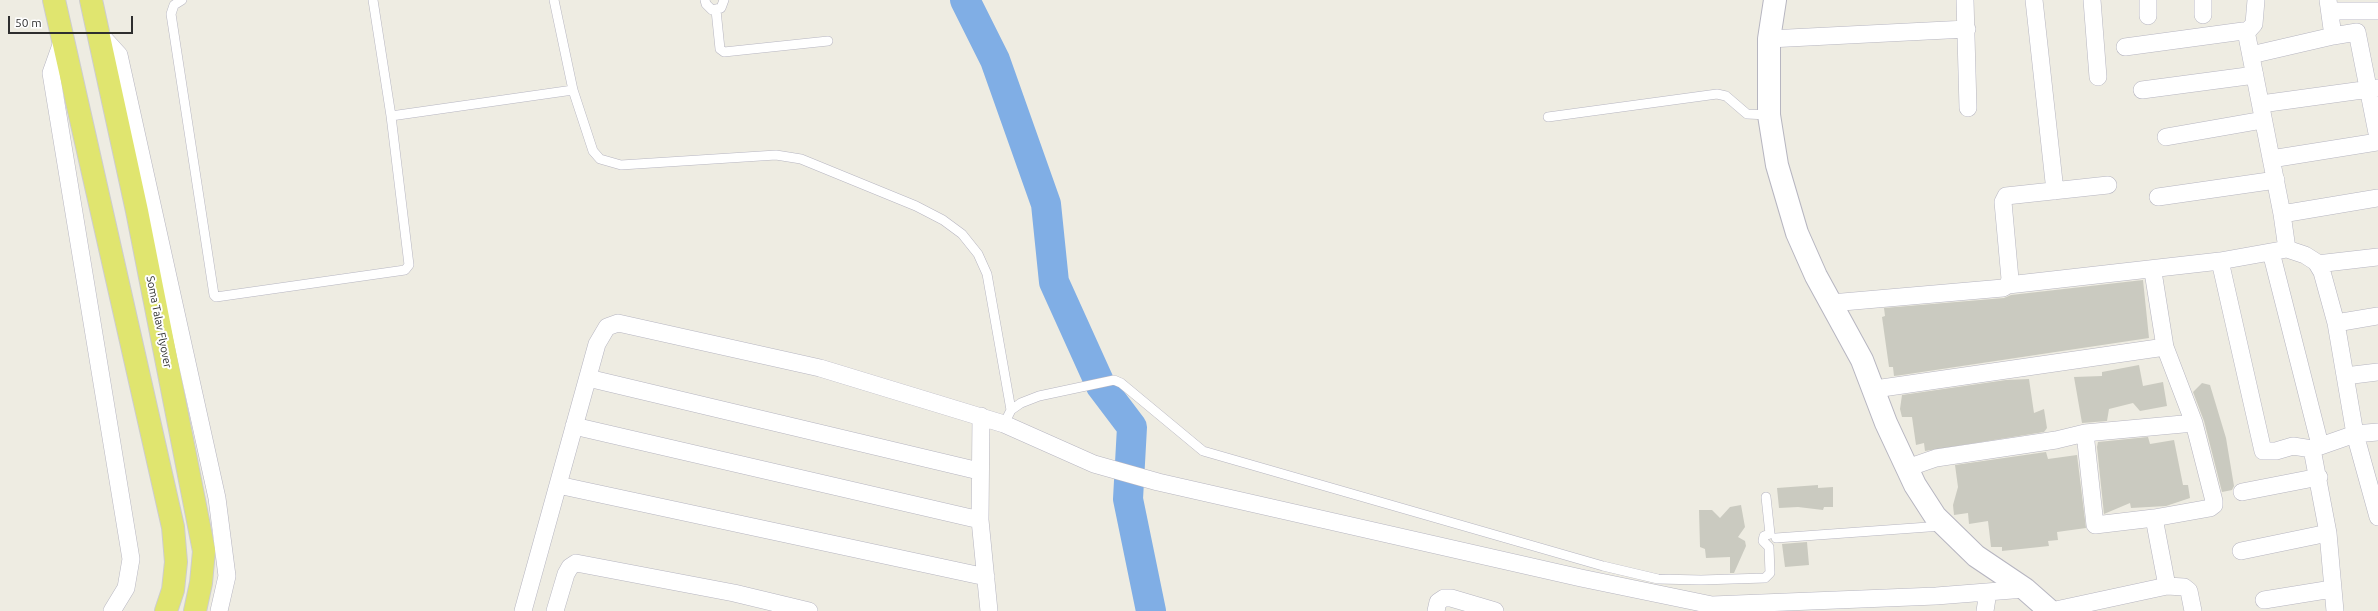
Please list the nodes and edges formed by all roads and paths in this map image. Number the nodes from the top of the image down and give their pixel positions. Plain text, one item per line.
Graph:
1 (54, 0) edge
2 (91, 0) edge
3 (182, 0) edge
4 (373, 0) edge
5 (554, 0) edge
6 (705, 0) edge
7 (724, 0) edge
8 (1775, 0) edge
9 (1966, 0) edge
10 (2034, 0) edge
11 (2092, 0) edge
12 (2256, 0) edge
13 (2329, 6) edge
14 (716, 10) junction
15 (2378, 11) edge
16 (1967, 29) junction
17 (99, 33) junction
18 (2246, 33) junction
19 (2333, 36) junction
20 (1769, 39) junction
21 (828, 41) dead end
22 (62, 42) junction
23 (2125, 47) dead end
24 (2251, 55) junction
25 (2255, 74) junction
26 (2098, 77) dead end
27 (2373, 89) edge
28 (573, 90) junction
29 (2142, 90) dead end
30 (1968, 108) dead end
31 (2262, 112) junction
32 (1769, 115) junction
33 (391, 116) junction
34 (1548, 117) dead end
35 (2166, 137) dead end
36 (2378, 138) edge
37 (2378, 142) edge
38 (2271, 159) junction
39 (2276, 180) junction
40 (2108, 185) dead end
41 (2055, 191) junction
42 (2158, 197) dead end
43 (2378, 198) edge
44 (2282, 214) junction
45 (2279, 251) junction
46 (2378, 257) edge
47 (2220, 261) junction
48 (2316, 264) junction
49 (2154, 278) dead end
50 (2008, 285) junction
51 (1831, 303) junction
52 (2378, 316) edge
53 (2336, 323) junction
54 (2165, 347) junction
55 (2378, 372) edge
56 (2345, 376) junction
57 (588, 378) junction
58 (1875, 390) junction
59 (981, 416) junction
60 (1008, 417) junction
61 (2194, 423) junction
62 (574, 426) junction
63 (2378, 432) edge
64 (2085, 433) junction
65 (2355, 434) junction
66 (2316, 447) junction
67 (1907, 468) junction
68 (979, 471) junction
69 (2319, 478) junction
70 (558, 485) junction
71 (2242, 492) dead end
72 (1766, 497) dead end
73 (2376, 498) edge
74 (2378, 517) edge
75 (2154, 518) junction
76 (980, 520) junction
77 (1944, 526) junction
78 (2328, 533) junction
79 (1773, 536) junction
80 (2241, 551) dead end
81 (986, 577) junction
82 (2167, 586) junction
83 (2025, 589) junction
84 (2332, 589) junction
85 (1988, 592) junction
86 (2264, 600) dead end
87 (520, 610) edge
88 (112, 611) edge
89 (166, 611) edge
90 (195, 611) edge
91 (219, 611) edge
92 (555, 611) edge
93 (809, 611) edge
94 (989, 611) edge
95 (1436, 611) edge
96 (1495, 611) edge
97 (1985, 611) edge
98 (2051, 611) edge
99 (2193, 611) edge
100 (2335, 611) edge

1 - 22 main road
2 - 17 main road, Soma Talav Flyover
3 - 33 lane
4 - 33 lane
5 - 28 lane
6 - 14 lane
7 - 14 lane
8 - 20 street
9 - 16 street
10 - 41 street
11 - 26 street
12 - 18 street
13 - 15 street
13 - 19 street
14 - 21 lane
16 - 20 street
16 - 30 street
17 - 90 main road, Soma Talav Flyover
17 - 91 street
18 - 23 street
18 - 24 street
19 - 24 street
19 - 27 street
20 - 32 street
22 - 88 street
22 - 89 main road
24 - 25 street
25 - 29 street
25 - 31 street
27 - 31 street
27 - 36 street
28 - 33 lane
28 - 60 lane
31 - 35 street
31 - 38 street
32 - 34 lane
32 - 51 street
37 - 38 street
38 - 39 street
39 - 42 street
39 - 44 street
40 - 41 street
41 - 50 street
43 - 44 street
44 - 45 street
45 - 47 street
45 - 48 street
45 - 66 street
46 - 48 street
47 - 50 street
47 - 66 street
48 - 53 street
49 - 54 street
50 - 51 street
51 - 58 street
52 - 53 street
53 - 56 street
54 - 58 street
54 - 61 street
55 - 56 street
56 - 65 street
57 - 59 street
57 - 62 street
57 - 68 street
58 - 67 street
59 - 60 street
59 - 68 street
60 - 79 lane
60 - 85 street
61 - 64 street
61 - 75 street
62 - 70 street
62 - 76 street
63 - 65 street
64 - 67 street
64 - 75 street
65 - 66 street
65 - 73 street
66 - 69 street
67 - 77 street
68 - 76 street
69 - 71 street
69 - 78 street
70 - 81 street
70 - 87 street
72 - 79 lane
73 - 74 street
75 - 82 street
76 - 81 street
77 - 79 lane
77 - 83 street
78 - 80 street
78 - 84 street
81 - 94 street
82 - 98 street
82 - 99 street
83 - 85 street
83 - 98 street
84 - 86 street
84 - 100 street
85 - 97 street
92 - 93 street
95 - 96 street

